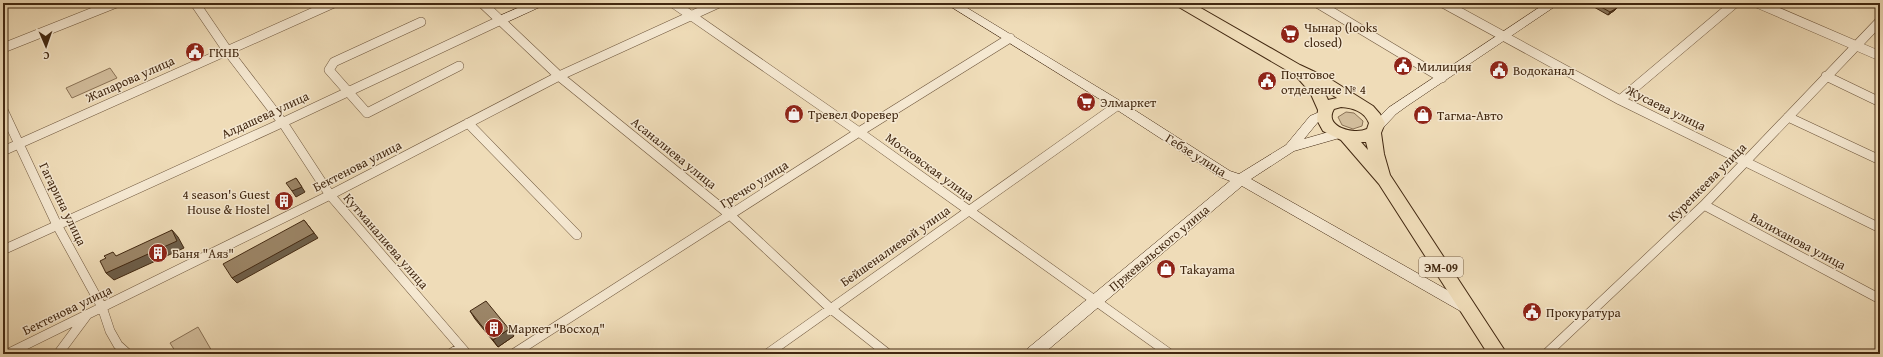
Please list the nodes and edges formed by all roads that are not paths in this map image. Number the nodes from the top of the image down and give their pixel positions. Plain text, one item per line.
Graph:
1 (116, 3) edge
2 (195, 3) edge
3 (334, 3) edge
4 (482, 3) edge
5 (538, 3) edge
6 (673, 3) edge
7 (719, 3) edge
8 (951, 3) edge
9 (1182, 3) edge
10 (1317, 3) edge
11 (1443, 3) edge
12 (1554, 3) edge
13 (1735, 3) edge
14 (1757, 3) edge
15 (690, 17) junction
16 (501, 20) junction
17 (1880, 21) edge
18 (421, 22) dead end
19 (1504, 36) junction
20 (1010, 38) junction
21 (1855, 46) junction
22 (3, 48) edge
23 (227, 50) junction
24 (1880, 56) edge
25 (460, 66) dead end
26 (1295, 68) junction
27 (559, 76) junction
28 (1826, 76) junction
29 (1442, 78) junction
30 (348, 91) junction
31 (1620, 100) junction
32 (1880, 102) edge
33 (1118, 105) junction
34 (1364, 107) junction
35 (3, 110) edge
36 (1392, 111) junction
37 (1324, 112) junction
38 (1788, 117) junction
39 (283, 123) junction
40 (468, 123) junction
41 (1375, 130) junction
42 (859, 132) junction
43 (1343, 136) junction
44 (19, 143) junction
45 (1290, 148) junction
46 (3, 151) edge
47 (1880, 160) edge
48 (1746, 162) junction
49 (1241, 179) junction
50 (1385, 180) junction
51 (330, 195) junction
52 (1704, 206) junction
53 (968, 210) junction
54 (730, 215) junction
55 (56, 224) junction
56 (1880, 228) edge
57 (577, 235) dead end
58 (3, 250) edge
59 (1880, 299) edge
60 (1095, 302) junction
61 (102, 307) junction
62 (830, 308) junction
63 (1468, 308) junction
64 (88, 314) junction
65 (464, 351) edge
66 (7, 354) edge
67 (58, 354) edge
68 (128, 354) edge
69 (450, 354) edge
70 (513, 354) edge
71 (767, 354) edge
72 (888, 354) edge
73 (1032, 354) edge
74 (1170, 354) edge
75 (1498, 354) edge
76 (1546, 354) edge

1 - 22 street
2 - 23 street, Кутманалиева улица
3 - 23 street, Жапарова улица
4 - 16 street, Асаналиева улица
5 - 16 main road, Алдашева улица
6 - 15 street, Московская улица
7 - 15 street, Бектенова улица
8 - 20 main road, Гебзе улица
9 - 26 highway, ЭМ-09
10 - 29 street
11 - 19 street, Жусаева улица
12 - 19 main road
13 - 31 street
14 - 21 street
15 - 27 street, Бектенова улица
15 - 42 street, Московская улица
16 - 27 street, Асаналиева улица
16 - 30 street, Алдашева улица
17 - 21 street, Куренкеева улица
18 - 30 street
19 - 29 main road
19 - 31 street, Жусаева улица
20 - 33 main road, Гебзе улица
20 - 42 street, Гречко улица
21 - 24 street
21 - 28 street, Куренкеева улица
23 - 39 street, Кутманалиева улица
23 - 44 street, Жапарова улица
25 - 30 street
26 - 34 highway, ЭМ-09
26 - 37 highway, ЭМ-09
27 - 40 street, Бектенова улица
27 - 54 street, Асаналиева улица
28 - 32 street
28 - 38 street, Куренкеева улица
29 - 36 main road
30 - 39 street, Алдашева улица
31 - 48 street, Жусаева улица
33 - 49 main road, Гебзе улица
33 - 53 street, Бейшеналиевой улица
34 - 36 main road
34 - 37 highway
34 - 41 highway, ЭМ-09
35 - 44 street, Гагарина улица
36 - 41 main road
37 - 43 highway, ЭМ-09
37 - 45 main road, Пржевальского улица
38 - 47 street
38 - 48 street, Куренкеева улица
39 - 51 street, Кутманалиева улица
39 - 55 street, Алдашева улица
40 - 51 street, Бектенова улица
40 - 57 street
41 - 43 highway
41 - 50 highway, ЭМ-09
42 - 53 street, Московская улица
42 - 54 street, Гречко улица
43 - 45 main road, Пржевальского улица
43 - 50 highway, ЭМ-09
44 - 46 street, Жапарова улица
44 - 55 street, Гагарина улица
45 - 49 main road, Пржевальского улица
48 - 52 street, Куренкеева улица
48 - 56 street, Жусаева улица
49 - 60 main road, Пржевальского улица
49 - 63 main road, Гебзе улица
50 - 63 highway, ЭМ-09
51 - 61 street, Бектенова улица
51 - 65 street, Кутманалиева улица
52 - 59 street, Валиханова улица
52 - 76 street, Куренкеева улица
53 - 60 street, Московская улица
53 - 62 street, Бейшеналиевой улица
54 - 62 street, Асаналиева улица
54 - 70 street, Гречко улица
55 - 58 street, Алдашева улица
55 - 61 street, Гагарина улица
60 - 73 main road, Пржевальского улица
60 - 74 street, Московская улица
61 - 64 street, Бектенова улица
61 - 68 street, Гагарина улица
62 - 71 street, Бейшеналиевой улица
62 - 72 street, Асаналиева улица
63 - 75 highway, ЭМ-09
64 - 66 street, Бектенова улица
64 - 67 street
65 - 69 street

